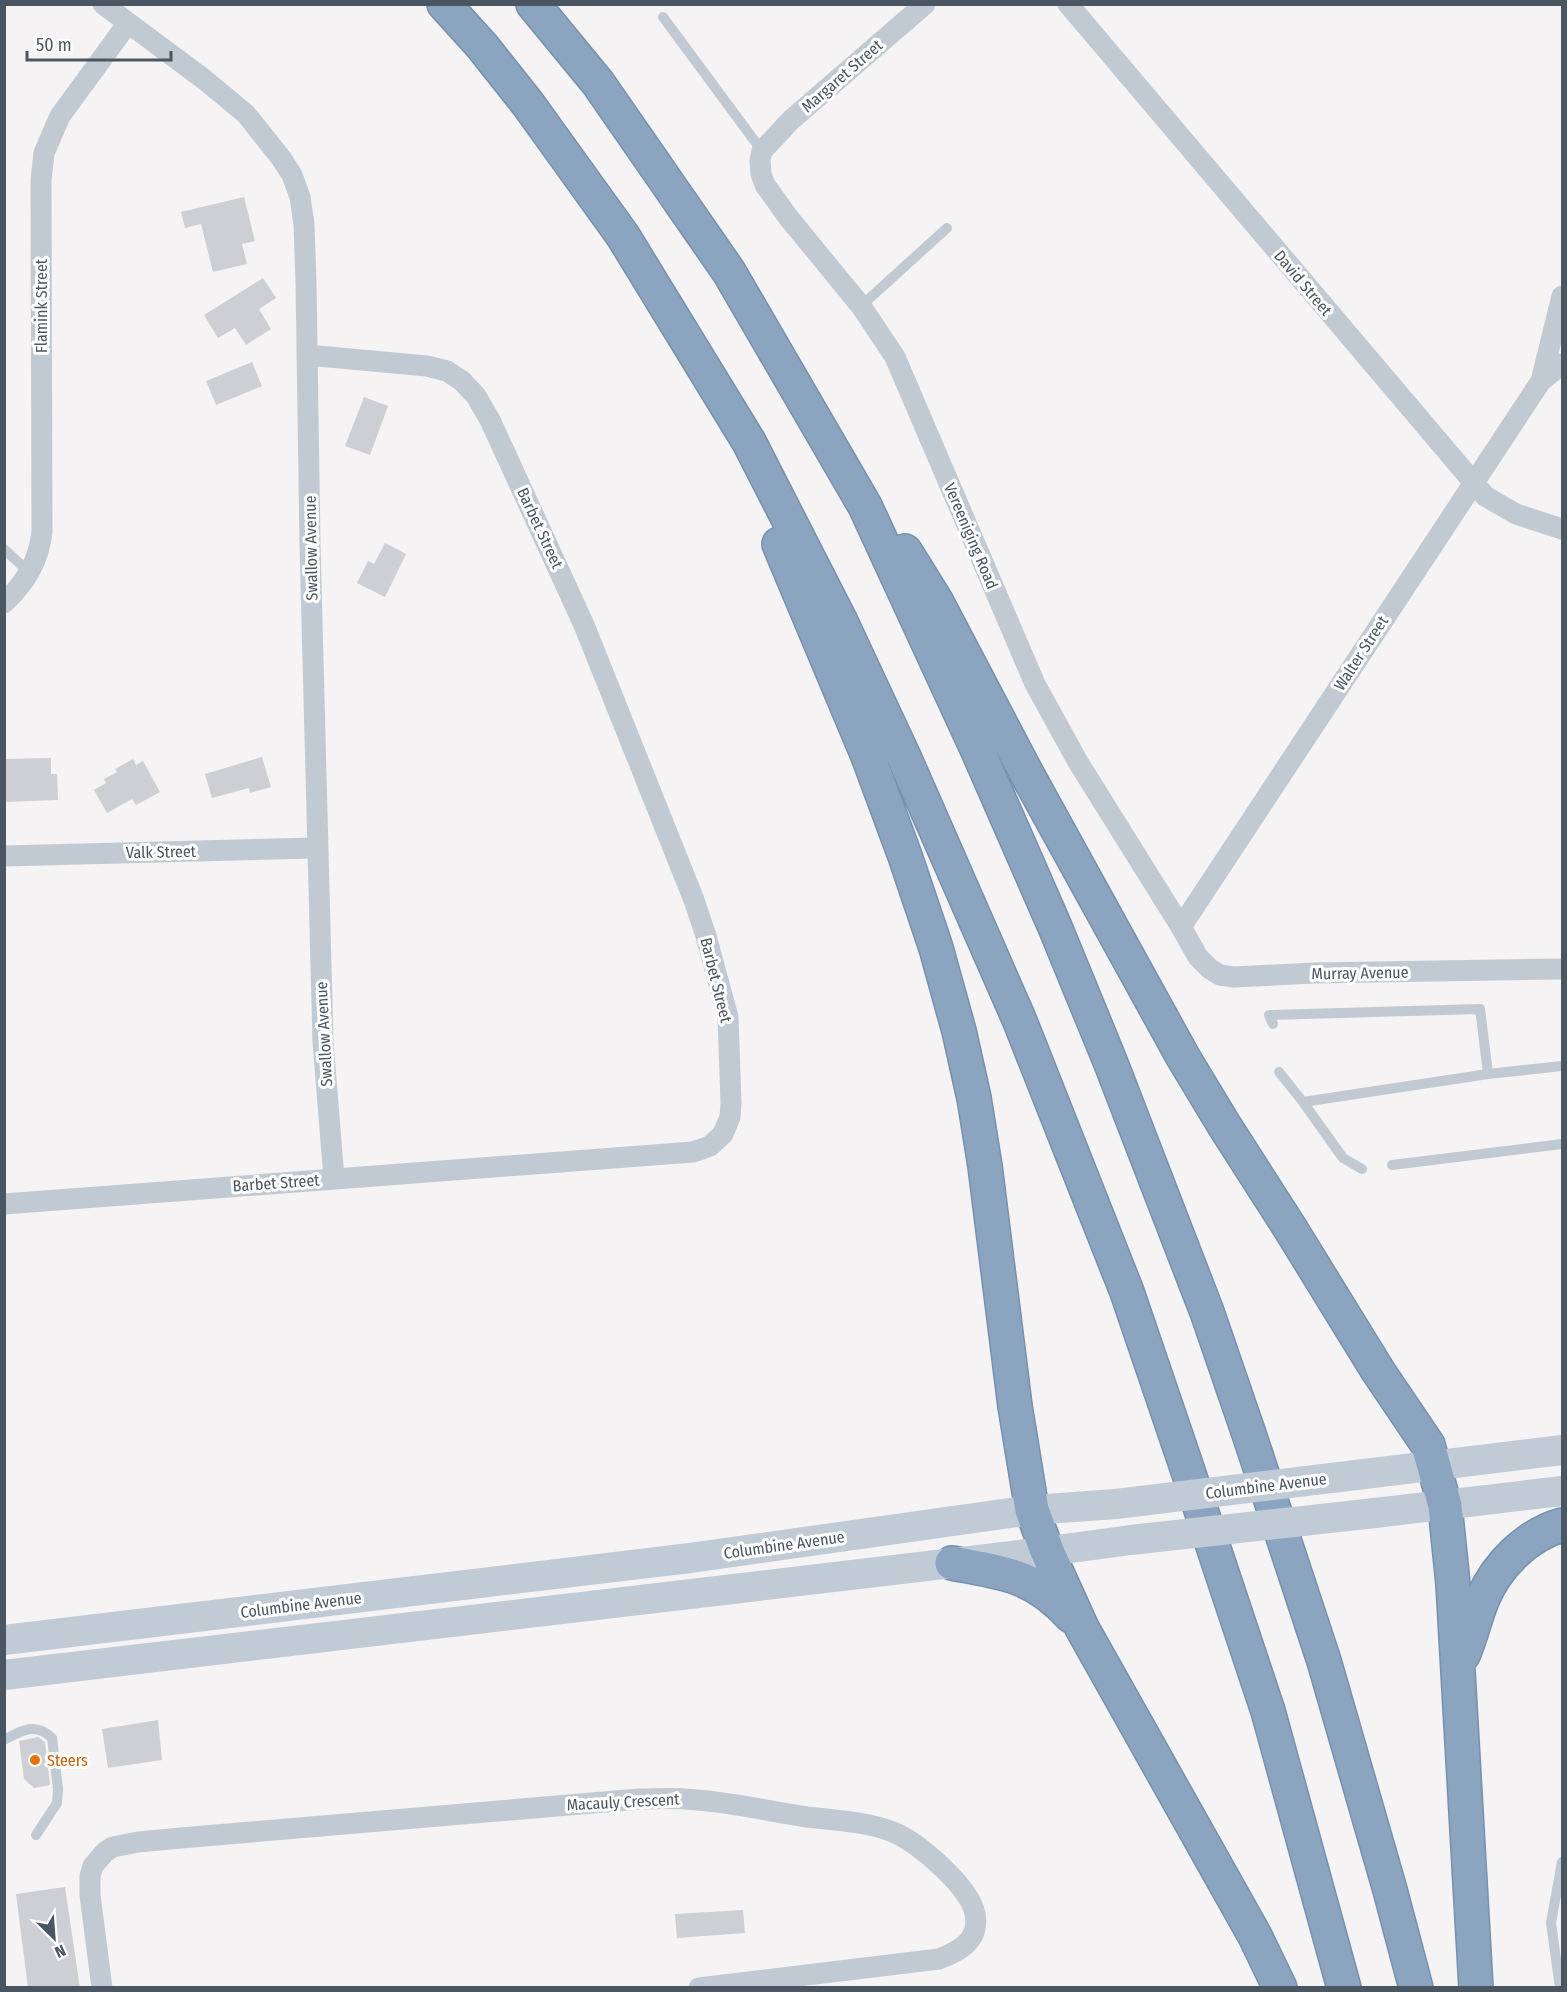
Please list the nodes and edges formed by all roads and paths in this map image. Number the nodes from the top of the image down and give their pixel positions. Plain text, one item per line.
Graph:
1 (103, 4) edge
2 (444, 4) edge
3 (533, 4) edge
4 (925, 4) edge
5 (1068, 4) edge
6 (663, 17) dead end
7 (128, 23) junction
8 (762, 151) junction
9 (946, 228) dead end
10 (1563, 296) edge
11 (861, 306) junction
12 (307, 355) junction
13 (1563, 364) edge
14 (1542, 381) junction
15 (749, 442) junction
16 (1473, 482) junction
17 (865, 506) junction
18 (1563, 529) edge
19 (4, 549) edge
20 (30, 573) junction
21 (4, 603) edge
22 (317, 848) junction
23 (4, 856) edge
24 (1181, 927) junction
25 (1563, 969) edge
26 (1273, 1024) dead end
27 (1563, 1066) edge
28 (1279, 1072) dead end
29 (1488, 1074) junction
30 (1303, 1102) junction
31 (1563, 1144) edge
32 (1392, 1165) dead end
33 (1362, 1169) dead end
34 (334, 1179) junction
35 (4, 1204) edge
36 (1563, 1450) edge
37 (1434, 1466) junction
38 (1563, 1491) edge
39 (1445, 1506) junction
40 (1032, 1510) junction
41 (1563, 1525) edge
42 (1047, 1551) junction
43 (952, 1563) junction
44 (1082, 1628) junction
45 (4, 1640) edge
46 (1457, 1670) junction
47 (4, 1675) edge
48 (4, 1740) edge
49 (36, 1835) dead end
50 (1563, 1862) edge
51 (102, 1988) edge
52 (699, 1988) edge
53 (1280, 1988) edge
54 (1344, 1988) edge
55 (1416, 1988) edge
56 (1476, 1988) edge
57 (1560, 1988) edge

1 - 7 street, Swallow Avenue
2 - 15 highway
3 - 17 highway
4 - 8 street, Margaret Street
5 - 16 street, David Street
6 - 8 lane
7 - 12 street, Swallow Avenue
7 - 20 street, Flamink Street
8 - 11 street, Vereeniging Road
9 - 11 lane
10 - 14 street, Walter Street
11 - 24 street, Vereeniging Road
12 - 22 street, Swallow Avenue
12 - 34 street, Barbet Street
13 - 14 street, Walter Street
14 - 16 street, Walter Street
15 - 40 highway
15 - 54 highway
16 - 18 street, David Street
16 - 24 street, Walter Street
17 - 37 highway
17 - 55 highway
19 - 20 lane
20 - 21 street, Flamink Street
22 - 23 street, Valk Street
22 - 34 street, Swallow Avenue
24 - 25 street, Murray Avenue
26 - 29 lane
27 - 29 lane
28 - 30 lane
29 - 30 lane
30 - 33 lane
31 - 32 lane
34 - 35 street, Barbet Street
36 - 37 main road, Columbine Avenue
37 - 39 highway
37 - 40 main road, Columbine Avenue, bridge
38 - 39 main road
39 - 42 main road, bridge
39 - 46 highway
40 - 42 highway
40 - 45 main road, Columbine Avenue
41 - 46 highway
42 - 43 main road
42 - 44 highway
43 - 44 highway
43 - 47 main road
44 - 53 highway
46 - 56 highway
48 - 49 lane
50 - 57 lane
51 - 52 street, Macauly Crescent

